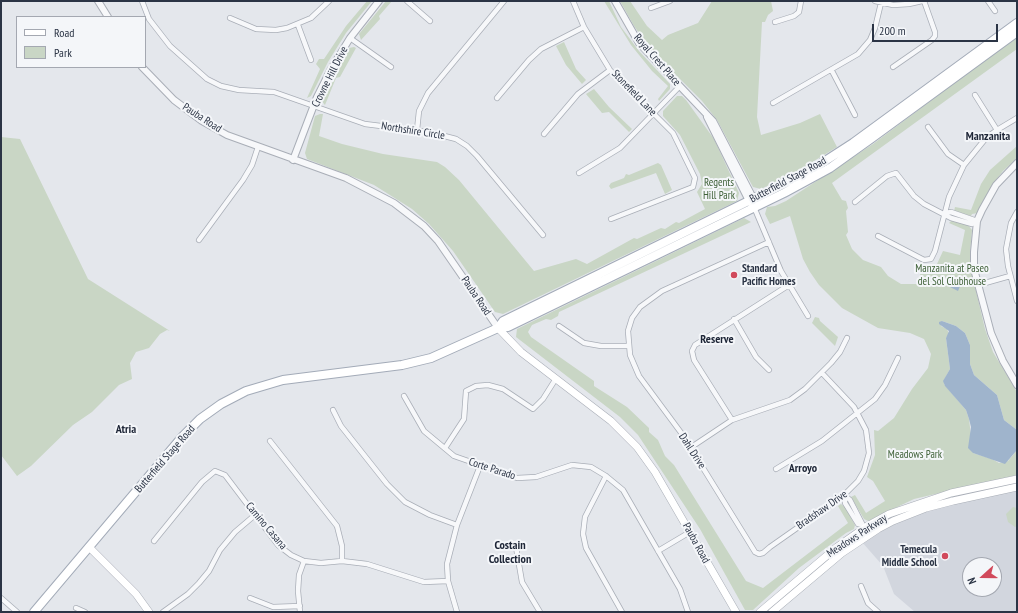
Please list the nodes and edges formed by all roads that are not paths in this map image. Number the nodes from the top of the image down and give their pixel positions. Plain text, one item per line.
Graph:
1 (98, 1) edge
2 (142, 1) edge
3 (329, 1) edge
4 (379, 1) edge
5 (407, 1) edge
6 (504, 1) edge
7 (573, 1) edge
8 (615, 1) edge
9 (670, 1) edge
10 (801, 1) edge
11 (874, 1) edge
12 (923, 1) edge
13 (988, 1) edge
14 (881, 3) junction
15 (651, 8) dead end
16 (995, 12) dead end
17 (107, 16) edge
18 (230, 18) dead end
19 (430, 21) dead end
20 (775, 22) dead end
21 (1017, 23) edge
22 (298, 25) junction
23 (584, 27) junction
24 (1017, 32) edge
25 (350, 38) junction
26 (312, 60) dead end
27 (390, 67) dead end
28 (893, 67) dead end
29 (143, 68) edge
30 (610, 70) junction
31 (832, 71) junction
32 (680, 86) junction
33 (974, 95) dead end
34 (497, 98) dead end
35 (773, 103) dead end
36 (314, 106) junction
37 (654, 114) junction
38 (855, 115) dead end
39 (1017, 118) edge
40 (928, 127) dead end
41 (417, 130) junction
42 (997, 130) junction
43 (544, 134) dead end
44 (258, 147) junction
45 (293, 160) junction
46 (1017, 163) edge
47 (964, 165) junction
48 (579, 174) dead end
49 (855, 202) dead end
50 (752, 203) junction
51 (1017, 212) edge
52 (945, 213) junction
53 (612, 219) dead end
54 (977, 221) junction
55 (543, 235) dead end
56 (878, 236) dead end
57 (199, 240) dead end
58 (769, 242) junction
59 (1010, 276) junction
60 (789, 285) junction
61 (978, 285) junction
62 (1017, 301) edge
63 (808, 316) dead end
64 (734, 319) junction
65 (559, 326) dead end
66 (498, 328) junction
67 (847, 338) dead end
68 (628, 346) junction
69 (898, 358) dead end
70 (769, 370) dead end
71 (822, 373) junction
72 (555, 380) junction
73 (1017, 385) edge
74 (404, 396) dead end
75 (333, 410) dead end
76 (858, 413) junction
77 (732, 420) junction
78 (270, 441) dead end
79 (445, 448) junction
80 (690, 448) junction
81 (480, 466) junction
82 (776, 469) dead end
83 (606, 476) junction
84 (1017, 479) edge
85 (1017, 487) edge
86 (844, 495) junction
87 (255, 515) junction
88 (456, 525) junction
89 (863, 527) junction
90 (690, 532) junction
91 (868, 535) junction
92 (154, 541) dead end
93 (89, 547) junction
94 (516, 547) dead end
95 (658, 551) junction
96 (759, 554) joint
97 (304, 561) junction
98 (342, 561) junction
99 (448, 581) junction
100 (861, 586) dead end
101 (1, 598) edge
102 (250, 598) dead end
103 (300, 606) junction
104 (76, 608) dead end
105 (17, 612) edge
106 (34, 612) edge
107 (85, 612) edge
108 (149, 612) edge
109 (162, 612) edge
110 (300, 612) edge
111 (457, 612) edge
112 (540, 612) edge
113 (622, 612) edge
114 (688, 612) edge
115 (736, 612) edge
116 (760, 612) edge
117 (772, 612) edge
118 (878, 612) edge

1 - 17 street
2 - 36 street, Northshire Circle
3 - 22 street
4 - 25 street, Crowne Hill Drive
5 - 19 street
6 - 41 street
7 - 23 street, Stonefield Lane
8 - 32 street, Royal Crest Place
9 - 15 street
10 - 20 street
11 - 14 street
12 - 14 street
12 - 28 street
13 - 16 street
14 - 31 street
18 - 22 street
21 - 50 main road, Butterfield Stage Road
22 - 26 street
23 - 30 street, Stonefield Lane
23 - 34 street
24 - 50 main road, Butterfield Stage Road
25 - 27 street
25 - 36 street, Crowne Hill Drive
29 - 44 street, Pauba Road
30 - 37 street, Stonefield Lane
30 - 43 street
31 - 35 street
31 - 38 street
32 - 37 street
32 - 50 street, Royal Crest Place
33 - 42 street
36 - 41 street, Northshire Circle
36 - 45 street, Crowne Hill Drive
37 - 48 street
37 - 53 street, Stonefield Lane
39 - 42 street
40 - 47 street
41 - 55 street, Northshire Circle
42 - 47 street
44 - 45 street, Pauba Road
44 - 57 street
45 - 66 street, Pauba Road
46 - 54 street
47 - 52 street
49 - 52 street
50 - 58 street
50 - 66 main road, Butterfield Stage Road
51 - 59 street
52 - 54 street
52 - 56 street
54 - 61 street
58 - 60 street
58 - 68 street
59 - 61 street
59 - 62 street
60 - 63 street
60 - 64 street
61 - 73 street
64 - 70 street
64 - 77 street
65 - 68 street
66 - 72 main road, Pauba Road
66 - 93 main road, Butterfield Stage Road
67 - 71 street
68 - 80 street, Dahl Drive
69 - 76 street
71 - 76 street, Bradshaw Drive
71 - 77 street
72 - 79 street
72 - 90 main road, Pauba Road
74 - 79 street, Corte Parado
75 - 88 street
76 - 82 street
76 - 86 street, Bradshaw Drive
77 - 80 street
78 - 98 street
79 - 81 street, Corte Parado
80 - 96 street, Dahl Drive
81 - 83 street, Corte Parado
81 - 88 street
83 - 95 street, Corte Parado
83 - 113 street
84 - 89 main road, Meadows Parkway
85 - 91 main road, Meadows Parkway
86 - 89 street
86 - 96 street, Bradshaw Drive
87 - 92 street, Camino Casana
87 - 97 street, Camino Casana
87 - 109 street
88 - 99 street
89 - 91 street
89 - 116 main road, Meadows Parkway
90 - 95 street
90 - 115 main road, Pauba Road
91 - 117 main road, Meadows Parkway
93 - 106 main road, Butterfield Stage Road
93 - 108 main road
94 - 112 street
95 - 114 street, Corte Parado
97 - 98 street, Camino Casana
97 - 103 street
98 - 99 street, Camino Casana
99 - 111 street
100 - 118 street
101 - 105 street
102 - 103 street
103 - 110 street
104 - 107 street

